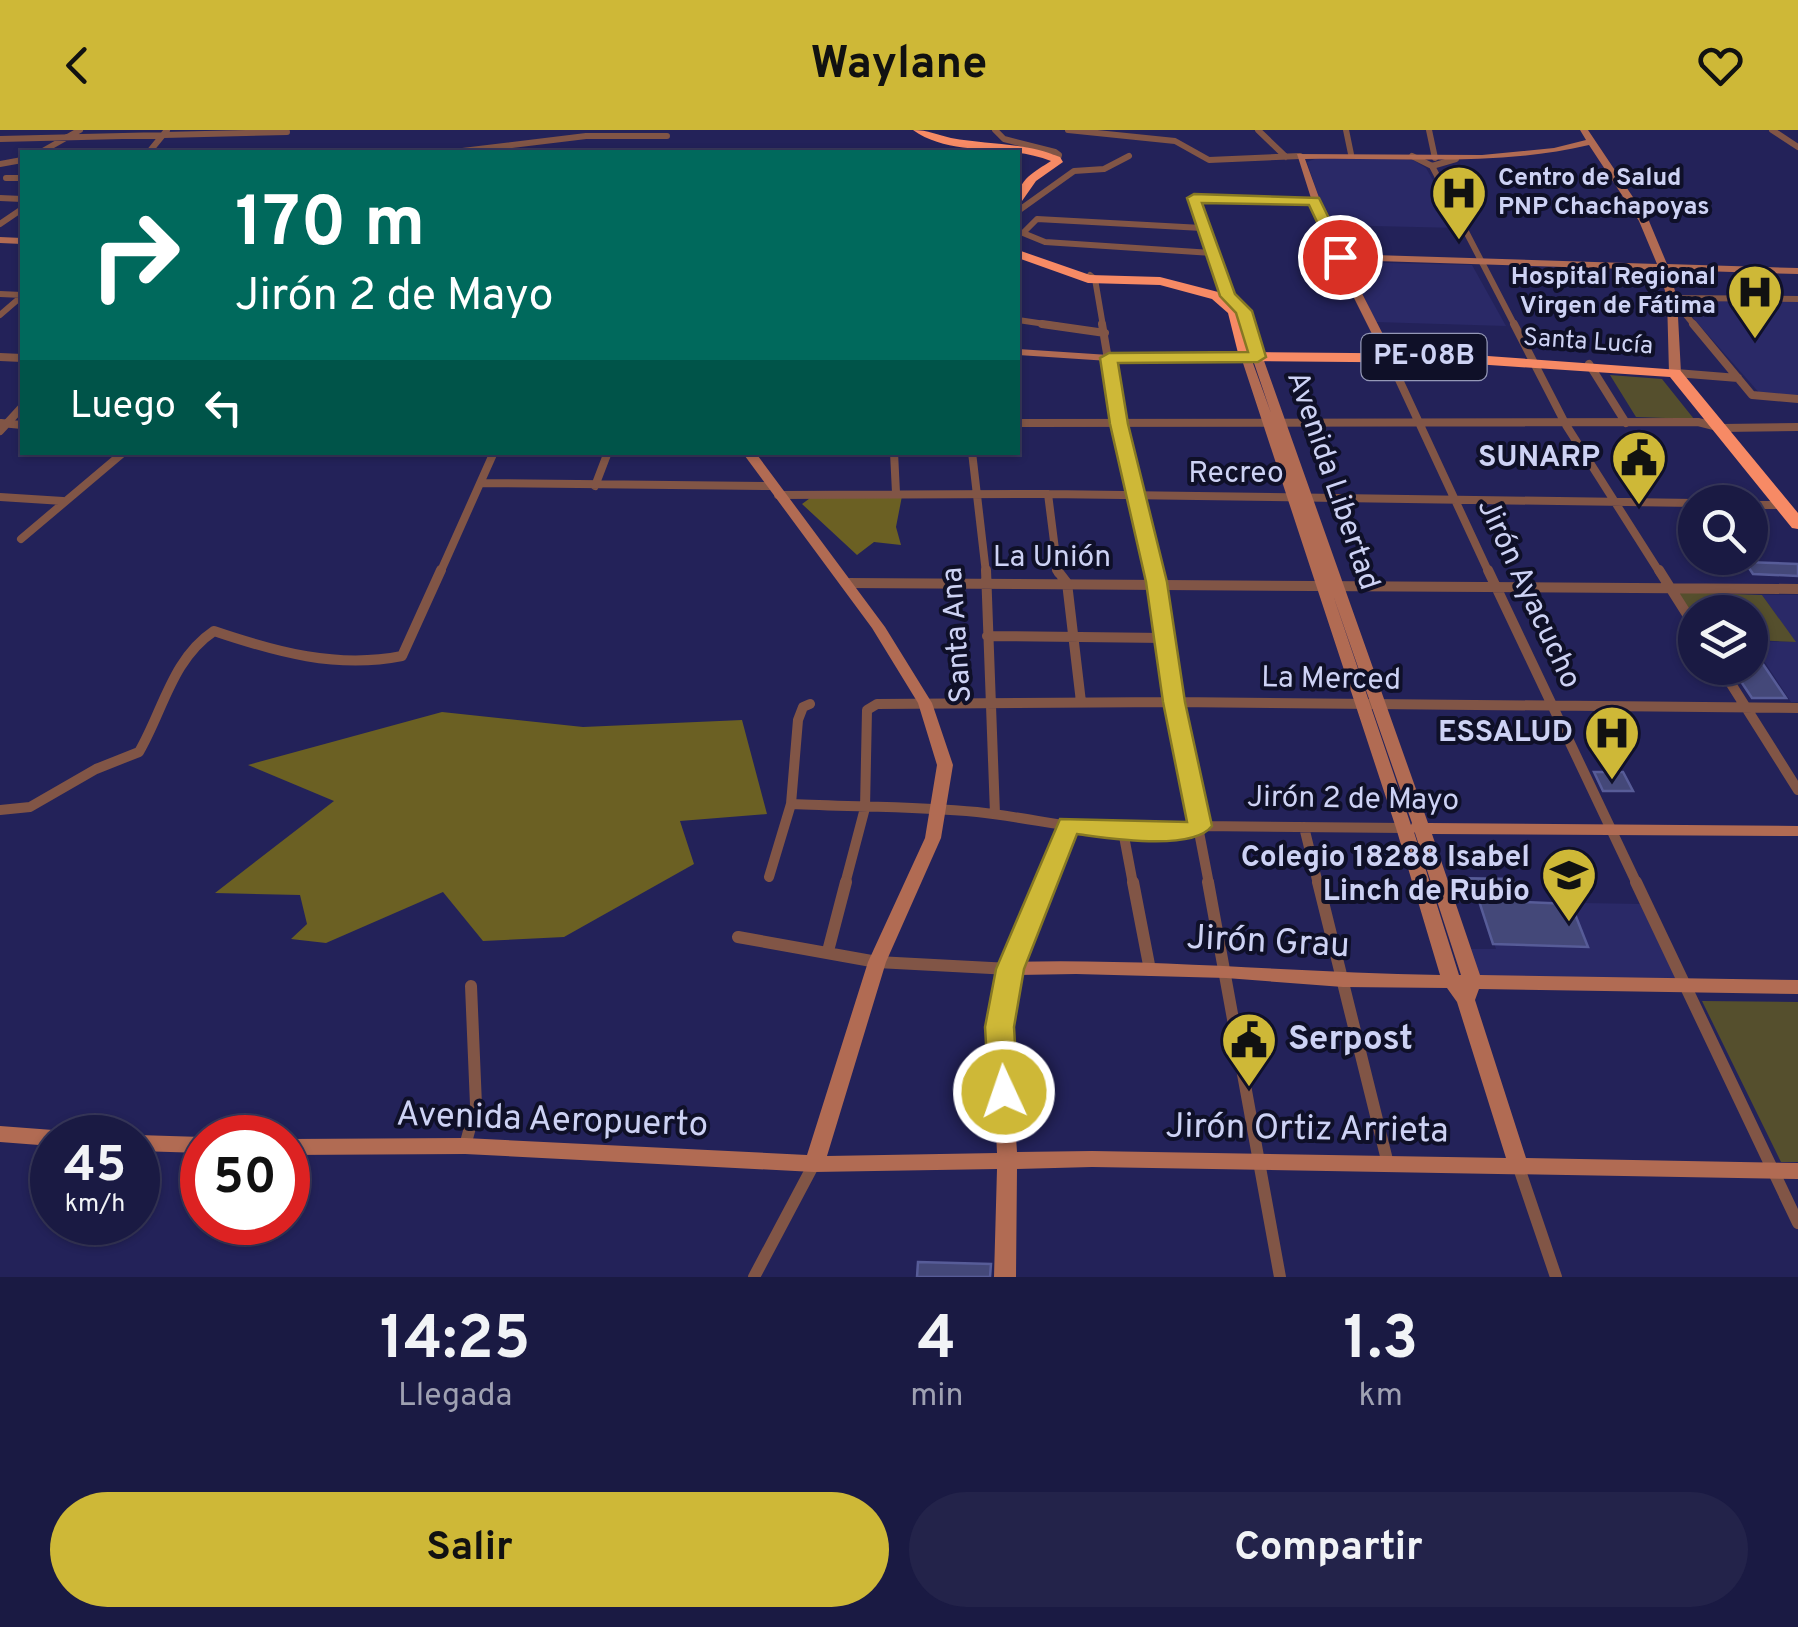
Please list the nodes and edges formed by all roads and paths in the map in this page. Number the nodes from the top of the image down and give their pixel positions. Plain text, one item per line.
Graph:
1 (18, 130) edge
2 (80, 130) edge
3 (167, 130) edge
4 (919, 130) edge
5 (995, 130) edge
6 (1068, 130) edge
7 (1258, 130) edge
8 (1346, 130) edge
9 (1429, 130) edge
10 (1584, 130) edge
11 (1772, 130) edge
12 (287, 131) edge
13 (229, 133) edge
14 (667, 136) dead end
15 (160, 138) junction
16 (2, 140) edge
17 (66, 140) junction
18 (1590, 142) junction
19 (1798, 147) edge
20 (44, 150) edge
21 (151, 150) edge
22 (470, 150) edge
23 (1018, 150) edge
24 (1020, 150) edge
25 (1351, 154) junction
26 (1129, 156) dead end
27 (1300, 156) junction
28 (1287, 157) junction
29 (1057, 162) junction
30 (1434, 162) junction
31 (6, 178) dead end
32 (20, 178) edge
33 (1020, 195) edge
34 (0, 197) edge
35 (18, 198) edge
36 (1314, 201) junction
37 (1020, 210) edge
38 (1202, 228) junction
39 (1045, 242) junction
40 (1212, 253) junction
41 (1020, 254) edge
42 (1340, 257) junction
43 (1484, 260) junction
44 (1663, 267) junction
45 (1798, 270) edge
46 (1089, 276) junction
47 (20, 298) edge
48 (1672, 298) junction
49 (1798, 299) edge
50 (1230, 300) junction
51 (0, 314) edge
52 (1020, 320) edge
53 (1105, 333) junction
54 (1020, 352) edge
55 (1388, 356) junction
56 (1252, 357) junction
57 (1109, 358) junction
58 (1534, 361) junction
59 (1589, 364) junction
60 (1675, 373) junction
61 (1735, 375) junction
62 (1798, 399) edge
63 (1020, 423) edge
64 (1626, 423) junction
65 (1119, 424) junction
66 (1273, 424) junction
67 (1416, 424) junction
68 (1566, 425) junction
69 (1798, 427) edge
70 (1722, 428) junction
71 (120, 455) edge
72 (493, 455) edge
73 (607, 455) edge
74 (750, 455) edge
75 (894, 455) edge
76 (972, 455) edge
77 (481, 483) junction
78 (595, 486) junction
79 (774, 491) junction
80 (896, 493) junction
81 (975, 493) junction
82 (1048, 494) junction
83 (1136, 495) junction
84 (1297, 496) junction
85 (0, 497) edge
86 (1457, 499) junction
87 (63, 501) junction
88 (1612, 501) junction
89 (1678, 503) edge
90 (1768, 505) edge
91 (1784, 506) junction
92 (1798, 524) edge
93 (21, 540) dead end
94 (1157, 582) junction
95 (847, 583) junction
96 (1068, 583) junction
97 (987, 584) junction
98 (1329, 585) junction
99 (1496, 588) junction
100 (1798, 590) edge
101 (1671, 591) junction
102 (1678, 601) edge
103 (987, 636) junction
104 (1072, 637) junction
105 (1165, 638) junction
106 (1732, 685) edge
107 (993, 702) junction
108 (1081, 702) junction
109 (1174, 702) junction
110 (925, 703) junction
111 (810, 704) dead end
112 (1552, 704) junction
113 (1370, 706) junction
114 (1746, 708) junction
115 (1798, 708) edge
116 (1798, 790) edge
117 (791, 804) junction
118 (865, 808) junction
119 (940, 808) junction
120 (0, 810) edge
121 (995, 814) junction
122 (1069, 825) junction
123 (1200, 826) junction
124 (1304, 827) junction
125 (1404, 828) junction
126 (1424, 828) junction
127 (1798, 831) edge
128 (1123, 832) junction
129 (1614, 832) junction
130 (769, 877) dead end
131 (738, 937) dead end
132 (828, 951) junction
133 (877, 962) junction
134 (1010, 969) junction
135 (1150, 970) junction
136 (1226, 971) junction
137 (1343, 980) junction
138 (1451, 980) junction
139 (1686, 983) junction
140 (471, 986) dead end
141 (1798, 987) edge
142 (1469, 990) junction
143 (0, 1134) edge
144 (30, 1136) edge
145 (465, 1146) junction
146 (310, 1147) edge
147 (1007, 1158) junction
148 (1262, 1162) junction
149 (814, 1164) junction
150 (1388, 1164) junction
151 (1519, 1168) junction
152 (1773, 1171) junction
153 (1798, 1171) edge
154 (1798, 1223) edge
155 (754, 1277) edge
156 (1005, 1277) edge
157 (1280, 1277) edge
158 (1556, 1277) edge

1 - 16 street
2 - 17 street
3 - 15 street
4 - 23 highway
5 - 29 street
6 - 28 street
7 - 28 street
8 - 25 street
9 - 30 street
10 - 18 main road
11 - 19 street
12 - 13 street
13 - 15 street
14 - 22 street
15 - 17 street
15 - 21 street
16 - 17 street
17 - 20 street
18 - 30 main road
18 - 44 main road
24 - 29 highway
25 - 27 main road
25 - 30 main road
26 - 37 street
27 - 28 street
27 - 36 main road, Jirón Ayacucho
29 - 33 highway
30 - 43 street
31 - 32 street
34 - 35 street
36 - 38 street
36 - 42 main road, Jirón Ayacucho
38 - 39 street
38 - 40 street
39 - 40 street
39 - 41 street
40 - 50 street
41 - 46 highway
42 - 43 main road
42 - 55 main road, Jirón Ayacucho
43 - 44 main road
43 - 58 street
44 - 45 main road
44 - 48 main road
46 - 50 highway
46 - 53 street
47 - 51 street
48 - 49 street
48 - 60 main road
48 - 61 street
50 - 56 highway, Avenida Libertad
52 - 53 street
53 - 57 street
54 - 57 main road, Santa Lucía
55 - 56 highway, Santa Lucía / PE-08B
55 - 58 highway, Santa Lucía / PE-08B
55 - 67 street, Jirón Ayacucho
56 - 57 main road, Santa Lucía
56 - 66 main road, Avenida Libertad
57 - 65 street
58 - 59 highway, Santa Lucía / PE-08B
58 - 68 street
59 - 60 highway, Santa Lucía / PE-08B
59 - 64 street
60 - 61 street, Santa Lucía
60 - 70 highway
61 - 62 street
63 - 65 street
64 - 68 street
64 - 70 street
65 - 66 street
65 - 83 street
66 - 67 street
66 - 84 main road, Avenida Libertad
67 - 68 street
67 - 86 street, Jirón Ayacucho
68 - 88 street
69 - 70 street
70 - 91 highway
71 - 87 street
72 - 77 street
73 - 78 street
74 - 79 main road
75 - 80 street
76 - 81 street, Santa Ana
77 - 78 street, Recreo
77 - 120 street
78 - 79 street, Recreo
79 - 80 street, Recreo
79 - 95 main road
80 - 81 street, Recreo
81 - 82 street, Recreo
81 - 97 street, Santa Ana
82 - 83 street, Recreo
82 - 96 street
83 - 84 street, Recreo
83 - 94 street
84 - 86 street, Recreo
84 - 98 main road, Avenida Libertad
85 - 87 street
86 - 88 street, Recreo
86 - 99 street, Jirón Ayacucho
87 - 93 street
88 - 89 street, Recreo
88 - 101 street
90 - 91 street
91 - 92 highway
94 - 96 street, La Unión
94 - 98 street, La Unión
94 - 105 street
95 - 97 street, La Unión
95 - 110 main road
96 - 97 street, La Unión
96 - 104 street
97 - 103 street, Santa Ana
98 - 99 street, La Unión
98 - 113 main road, Avenida Libertad
99 - 101 street, La Unión
99 - 112 street, Jirón Ayacucho
100 - 101 street, La Unión
101 - 102 street
103 - 104 street
103 - 107 street, Santa Ana
104 - 105 street
104 - 108 street
105 - 109 street
106 - 114 street
107 - 108 street, La Merced
107 - 110 street, La Merced
107 - 121 street, Santa Ana
108 - 109 street, La Merced
109 - 113 street, La Merced
109 - 123 street
110 - 118 street, La Merced
110 - 119 main road
111 - 117 street
112 - 113 street, La Merced
112 - 114 street, La Merced
112 - 129 street, Jirón Ayacucho
113 - 125 main road, Avenida Libertad
113 - 126 main road, Avenida Libertad
114 - 115 street, La Merced
114 - 116 street
117 - 118 street, Jirón 2 de Mayo
117 - 130 street
118 - 119 street, Jirón 2 de Mayo
118 - 132 street
119 - 121 street, Jirón 2 de Mayo
119 - 133 main road
121 - 122 street, Jirón 2 de Mayo
122 - 128 street, Jirón 2 de Mayo
122 - 134 street
123 - 124 street, Jirón 2 de Mayo
123 - 128 street, Jirón 2 de Mayo
123 - 136 street
124 - 125 street, Jirón 2 de Mayo
124 - 137 street
125 - 126 main road, Jirón 2 de Mayo
125 - 138 main road, Avenida Libertad
126 - 129 main road, Jirón 2 de Mayo
126 - 142 main road, Avenida Libertad
127 - 129 main road, Jirón 2 de Mayo
128 - 135 street
129 - 139 street, Jirón Ayacucho
131 - 132 street, Jirón Grau
132 - 133 street, Jirón Grau
133 - 134 street, Jirón Grau
133 - 149 main road
134 - 135 main road, Jirón Grau
134 - 147 main road
135 - 136 main road, Jirón Grau
136 - 137 main road, Jirón Grau
136 - 148 street
137 - 138 main road, Jirón Grau
137 - 150 street
138 - 142 main road, Jirón Grau
139 - 141 main road, Jirón Grau
139 - 142 main road, Jirón Grau
139 - 152 street, Jirón Ayacucho
140 - 145 street
142 - 151 main road, Avenida Libertad
143 - 144 main road
145 - 146 main road, Avenida Aeropuerto
145 - 149 main road, Avenida Aeropuerto
147 - 148 main road, Jirón Ortiz Arrieta
147 - 149 main road, Jirón Ortiz Arrieta
147 - 156 main road
148 - 150 main road, Jirón Ortiz Arrieta
148 - 157 street
149 - 155 street
150 - 151 main road, Jirón Ortiz Arrieta
151 - 152 main road, Jirón Ortiz Arrieta
151 - 158 street, Avenida Libertad
152 - 153 main road, Jirón Ortiz Arrieta
152 - 154 street, Jirón Ayacucho

